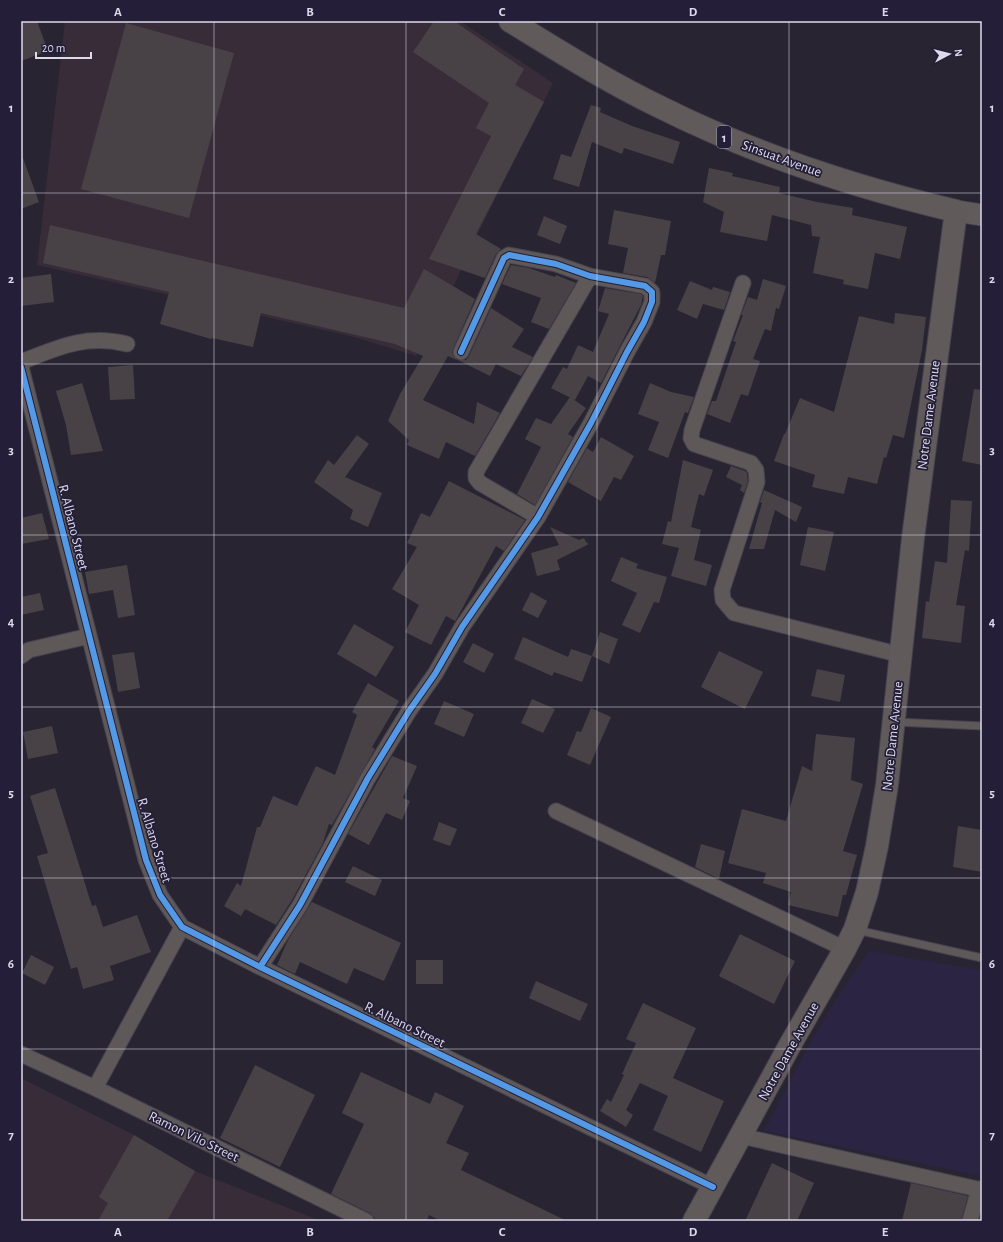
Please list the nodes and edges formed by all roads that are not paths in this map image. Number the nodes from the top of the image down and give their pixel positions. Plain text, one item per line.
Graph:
1 (510, 21) edge
2 (956, 211) junction
3 (982, 215) edge
4 (590, 276) junction
5 (743, 283) dead end
6 (127, 344) dead end
7 (461, 352) dead end
8 (21, 362) edge
9 (21, 366) edge
10 (538, 517) junction
11 (89, 636) junction
12 (901, 655) junction
13 (21, 656) edge
14 (894, 722) junction
15 (982, 726) edge
16 (556, 811) dead end
17 (182, 927) junction
18 (855, 929) junction
19 (845, 949) junction
20 (982, 958) edge
21 (260, 967) junction
22 (21, 1054) edge
23 (95, 1088) junction
24 (741, 1136) junction
25 (713, 1187) junction
26 (980, 1190) edge
27 (366, 1221) edge
28 (694, 1221) edge
29 (970, 1221) edge

1 - 2 main road, Sinsuat Avenue / 1
2 - 3 main road, Sinsuat Avenue / 1
2 - 12 main road, Notre Dame Avenue
4 - 7 street
4 - 10 street
4 - 10 street
5 - 12 street
6 - 8 street
9 - 11 street, R. Albano Street
10 - 21 street
11 - 13 street
11 - 17 street, R. Albano Street
12 - 14 main road, Notre Dame Avenue
14 - 15 lane
14 - 18 main road, Notre Dame Avenue
16 - 19 street
17 - 21 street, R. Albano Street
17 - 23 street
18 - 19 main road, Notre Dame Avenue
18 - 20 lane
19 - 24 main road, Notre Dame Avenue
21 - 25 street, R. Albano Street
22 - 23 street, Ramon Vilo Street
23 - 27 street, Ramon Vilo Street
24 - 25 main road, Notre Dame Avenue
24 - 26 street
25 - 28 main road, Notre Dame Avenue
26 - 29 street

